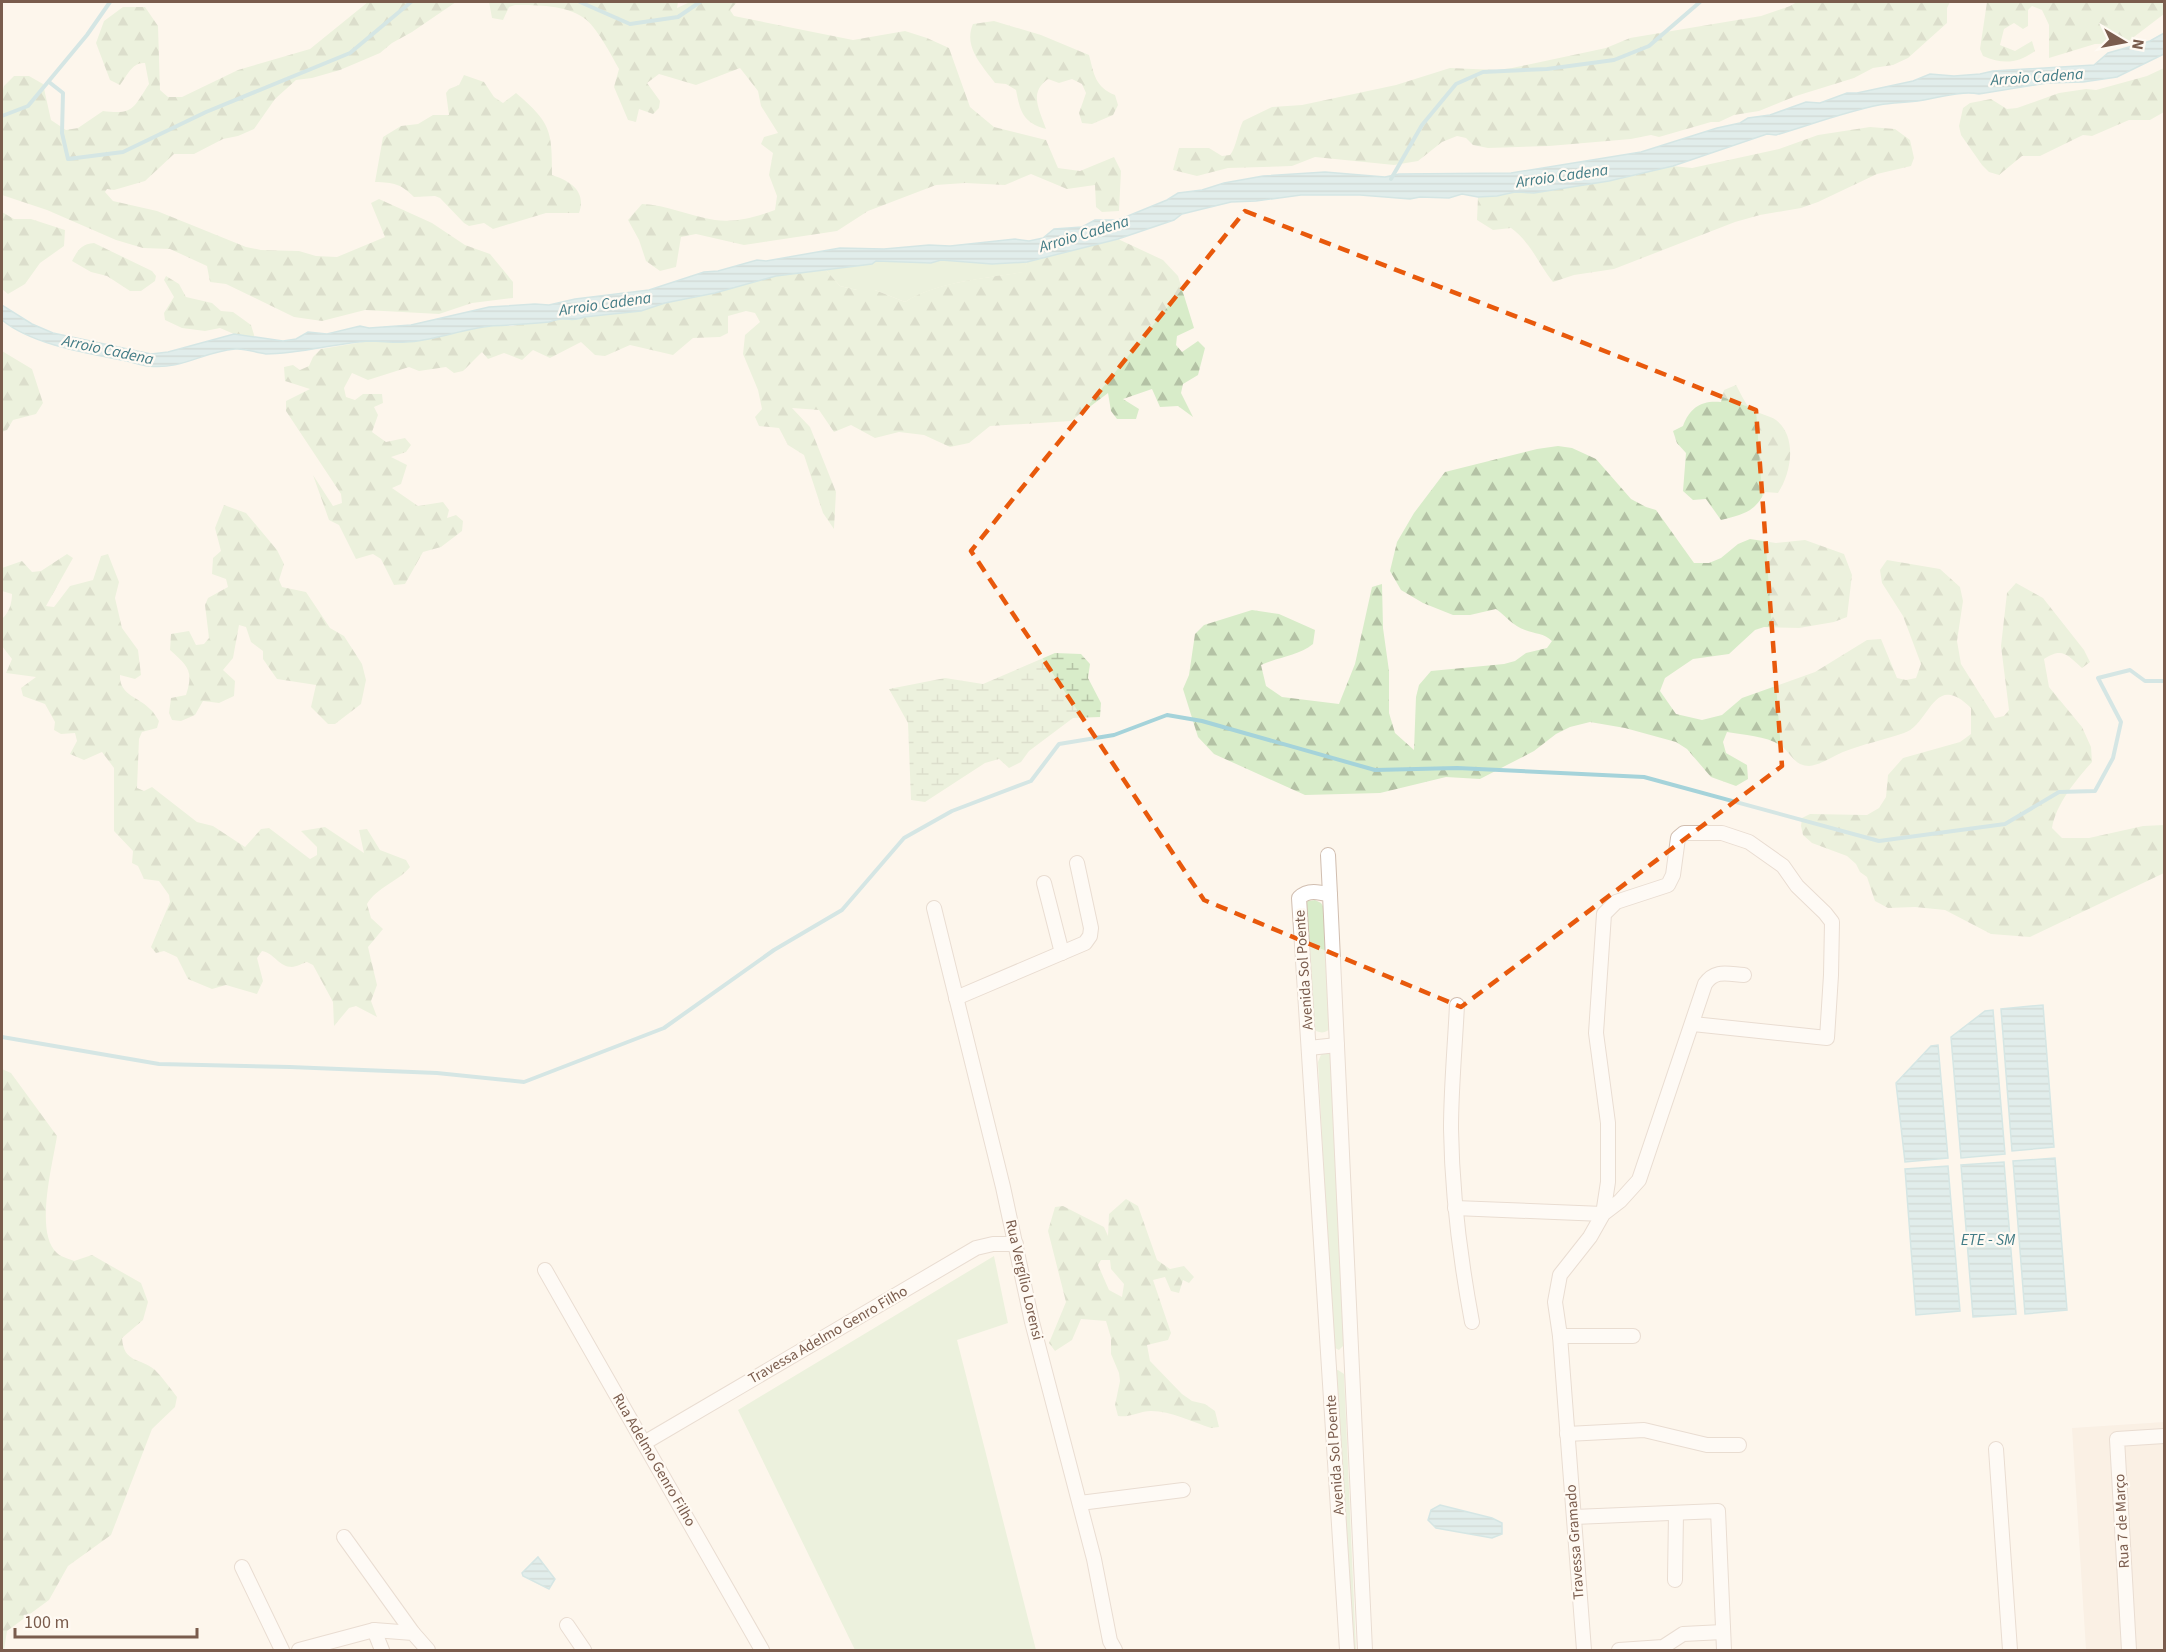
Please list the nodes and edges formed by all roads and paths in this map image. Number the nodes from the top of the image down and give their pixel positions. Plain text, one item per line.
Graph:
1 (1328, 855) dead end
2 (1077, 863) dead end
3 (1044, 883) dead end
4 (1330, 895) junction
5 (934, 908) dead end
6 (1062, 953) junction
7 (1744, 975) dead end
8 (956, 998) junction
9 (1457, 1005) dead end
10 (1693, 1024) junction
11 (1337, 1045) junction
12 (1309, 1048) junction
13 (1455, 1208) junction
14 (1603, 1214) junction
15 (1016, 1244) junction
16 (545, 1270) dead end
17 (1472, 1322) dead end
18 (1560, 1336) junction
19 (1633, 1336) dead end
20 (1329, 1362) junction
21 (1351, 1362) junction
22 (1567, 1434) junction
23 (2164, 1436) edge
24 (644, 1443) junction
25 (1739, 1445) dead end
26 (1996, 1449) dead end
27 (1183, 1490) dead end
28 (1080, 1503) junction
29 (1676, 1513) junction
30 (1574, 1517) junction
31 (344, 1537) dead end
32 (242, 1567) dead end
33 (1675, 1580) dead end
34 (567, 1625) dead end
35 (374, 1630) junction
36 (1723, 1632) junction
37 (413, 1633) junction
38 (282, 1650) edge
39 (299, 1650) edge
40 (382, 1650) edge
41 (428, 1650) edge
42 (584, 1650) edge
43 (762, 1650) edge
44 (1115, 1650) edge
45 (1347, 1650) edge
46 (1365, 1650) edge
47 (1584, 1650) edge
48 (1619, 1650) edge
49 (1724, 1650) edge
50 (2010, 1650) edge
51 (2129, 1650) edge

1 - 4 street
2 - 6 street
3 - 6 street
4 - 11 street, Avenida Sol Poente
4 - 12 street, Avenida Sol Poente
5 - 8 street, Rua Vergílio Lorensi
6 - 8 street
7 - 10 street
8 - 15 street, Rua Vergílio Lorensi
9 - 13 street
10 - 14 street
10 - 14 street
11 - 12 street
11 - 21 street, Avenida Sol Poente
12 - 20 street, Avenida Sol Poente
13 - 14 street
13 - 17 street
14 - 18 street, Travessa Gramado
15 - 24 street, Travessa Adelmo Genro Filho
15 - 28 street, Rua Vergílio Lorensi
16 - 24 street, Rua Adelmo Genro Filho
18 - 19 street
18 - 22 street, Travessa Gramado
20 - 21 street
20 - 45 street, Avenida Sol Poente
21 - 46 street, Avenida Sol Poente
22 - 25 street
22 - 30 street, Travessa Gramado
23 - 51 street, Rua 7 de Março
24 - 43 street, Rua Adelmo Genro Filho
26 - 50 street
27 - 28 street
28 - 44 street, Rua Vergílio Lorensi
29 - 30 street
29 - 33 street
29 - 36 street
30 - 47 street, Travessa Gramado
31 - 37 street
32 - 38 street
34 - 42 street
35 - 37 street
35 - 39 street
35 - 40 street
36 - 48 street
36 - 49 street
37 - 41 street

